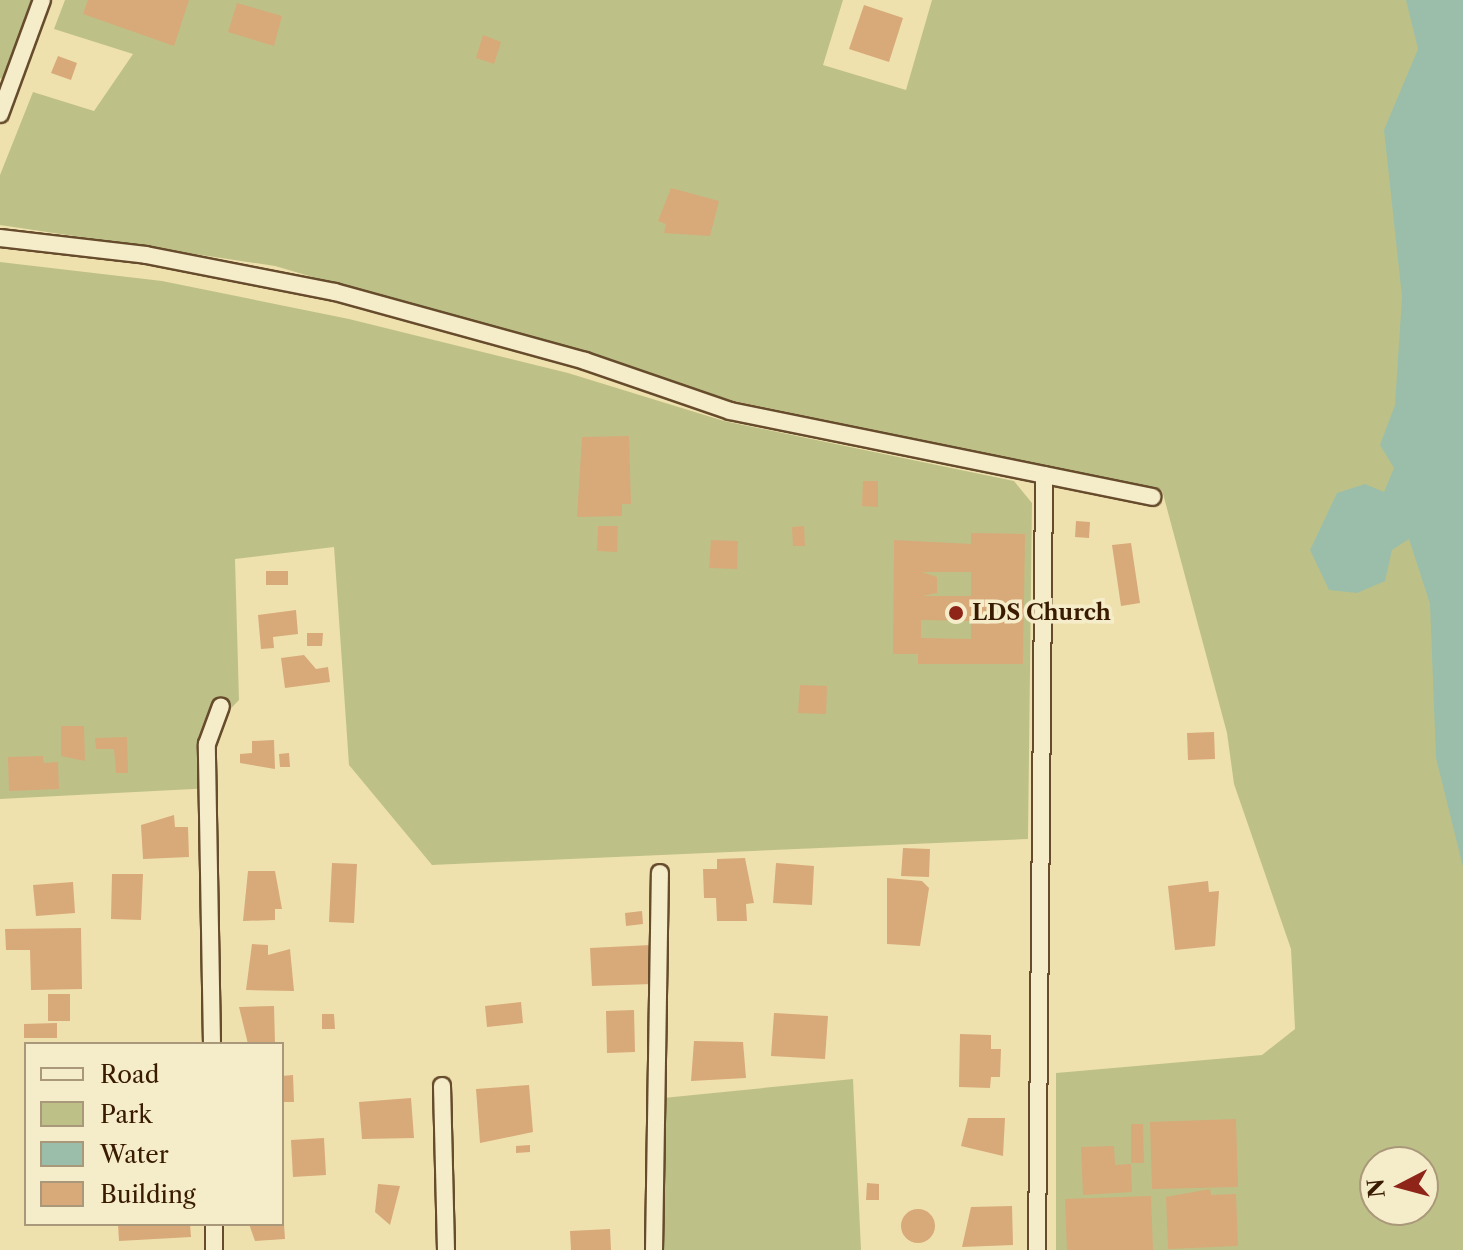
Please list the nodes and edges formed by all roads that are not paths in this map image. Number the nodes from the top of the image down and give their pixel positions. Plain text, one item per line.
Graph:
1 (42, 0) edge
2 (0, 114) edge
3 (0, 238) edge
4 (1044, 475) junction
5 (1152, 497) dead end
6 (221, 706) dead end
7 (660, 873) dead end
8 (212, 1042) edge
9 (442, 1086) dead end
10 (214, 1226) edge
11 (214, 1250) edge
12 (446, 1250) edge
13 (654, 1250) edge
14 (1037, 1250) edge

1 - 2 street
3 - 4 street
4 - 5 street
4 - 14 street
6 - 8 street
7 - 13 street
9 - 12 street
10 - 11 street

